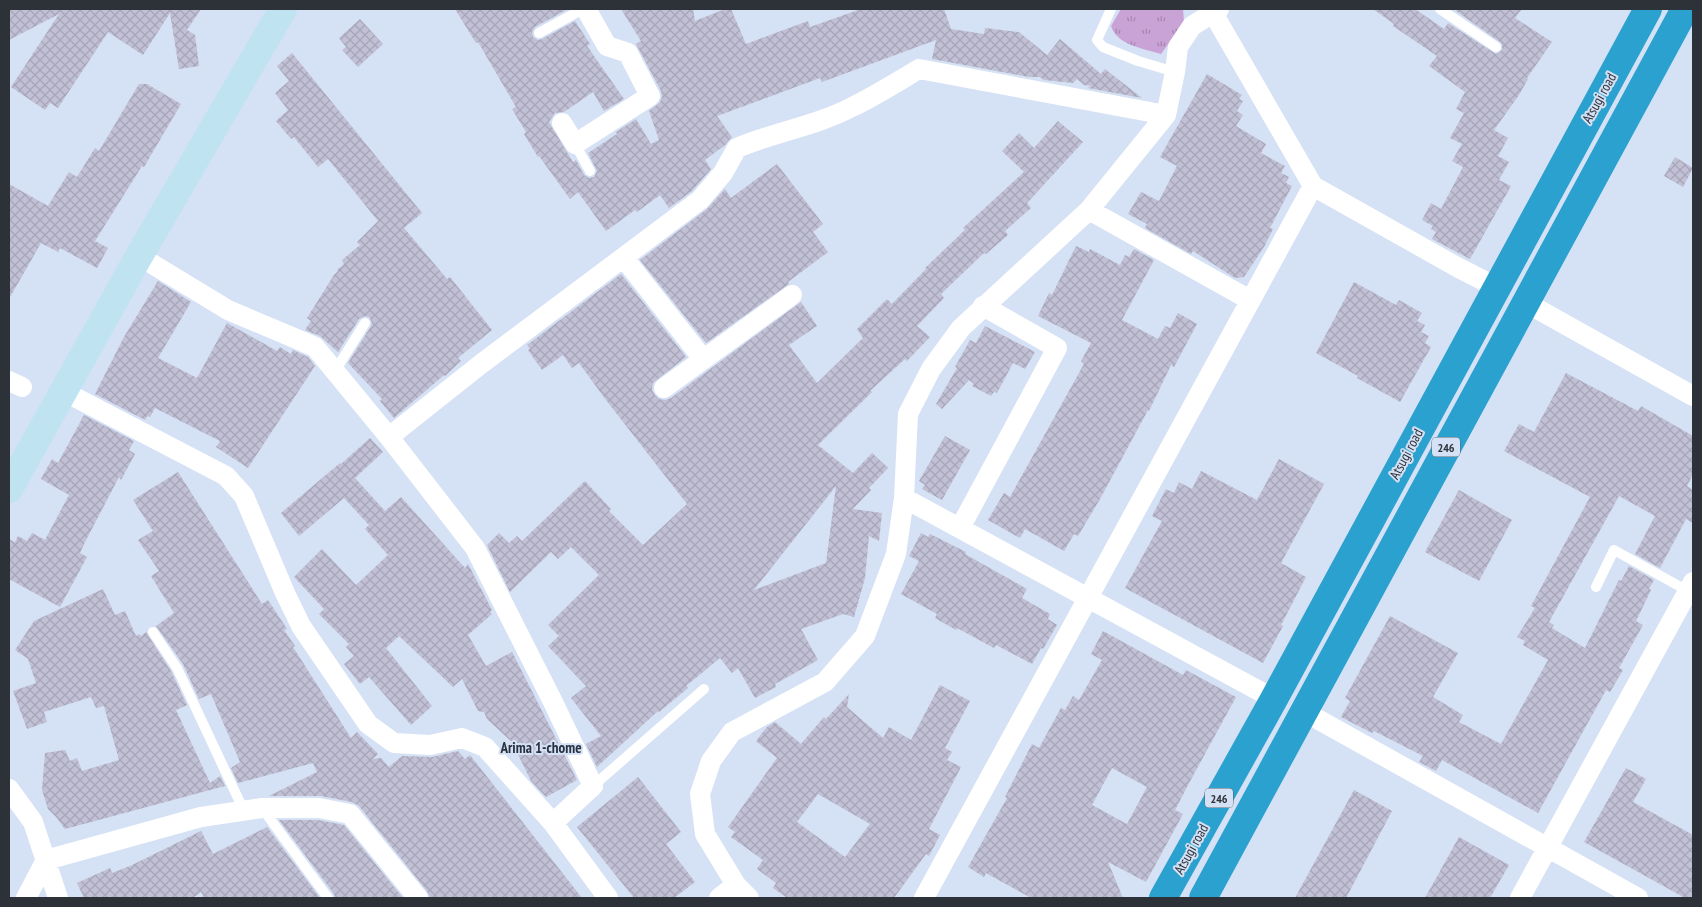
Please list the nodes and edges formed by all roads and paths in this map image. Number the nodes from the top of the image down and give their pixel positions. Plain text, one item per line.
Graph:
1 (283, 9) edge
2 (582, 9) edge
3 (586, 9) edge
4 (1111, 9) edge
5 (1440, 9) edge
6 (1648, 9) edge
7 (1685, 9) edge
8 (1213, 10) edge
9 (539, 33) dead end
10 (1496, 47) dead end
11 (1175, 72) junction
12 (1166, 114) junction
13 (562, 123) dead end
14 (575, 144) junction
15 (590, 171) dead end
16 (1313, 186) junction
17 (1089, 210) junction
18 (139, 256) junction
19 (624, 258) junction
20 (1496, 287) junction
21 (792, 295) dead end
22 (1250, 300) junction
23 (1525, 302) junction
24 (983, 306) junction
25 (365, 322) dead end
26 (703, 359) junction
27 (334, 371) junction
28 (664, 388) dead end
29 (62, 391) junction
30 (1693, 396) edge
31 (389, 437) junction
32 (9, 489) edge
33 (904, 498) junction
34 (960, 528) junction
35 (1596, 587) dead end
36 (1691, 587) edge
37 (1089, 598) junction
38 (153, 632) dead end
39 (704, 689) dead end
40 (1274, 699) junction
41 (1303, 711) junction
42 (593, 786) junction
43 (9, 789) edge
44 (253, 810) junction
45 (553, 823) junction
46 (1548, 848) junction
47 (46, 860) junction
48 (742, 892) edge
49 (26, 898) edge
50 (58, 898) edge
51 (328, 898) edge
52 (418, 898) edge
53 (608, 898) edge
54 (719, 898) edge
55 (924, 898) edge
56 (1163, 898) edge
57 (1203, 898) edge
58 (1520, 898) edge
59 (1638, 898) edge

1 - 18 street
2 - 9 lane
3 - 14 street
4 - 11 lane
5 - 10 lane
6 - 20 highway, Atsugi road / 246
7 - 23 highway, 246
8 - 11 street
8 - 16 street
11 - 12 street
12 - 17 street
12 - 19 street
13 - 14 street
14 - 15 lane
16 - 20 street
16 - 22 street
17 - 22 street
17 - 24 street
18 - 27 street
18 - 29 street
19 - 26 street
19 - 31 street
20 - 40 highway, Atsugi road / 246
21 - 26 street
22 - 37 street
23 - 30 street
23 - 41 highway, 246
24 - 33 street
24 - 34 street
25 - 27 lane
26 - 28 street
27 - 31 street
29 - 32 street
29 - 45 street
31 - 42 street
33 - 34 street
33 - 48 street
34 - 37 street
35 - 36 lane
36 - 46 street
37 - 40 street
37 - 55 street
38 - 44 lane
39 - 42 lane
40 - 56 highway, Atsugi road / 246
41 - 46 street
41 - 57 highway, 246
42 - 45 street
43 - 47 street
44 - 47 street
44 - 51 lane
44 - 52 street
45 - 53 street
46 - 58 street
46 - 59 street
47 - 49 street
47 - 50 street
48 - 54 street

